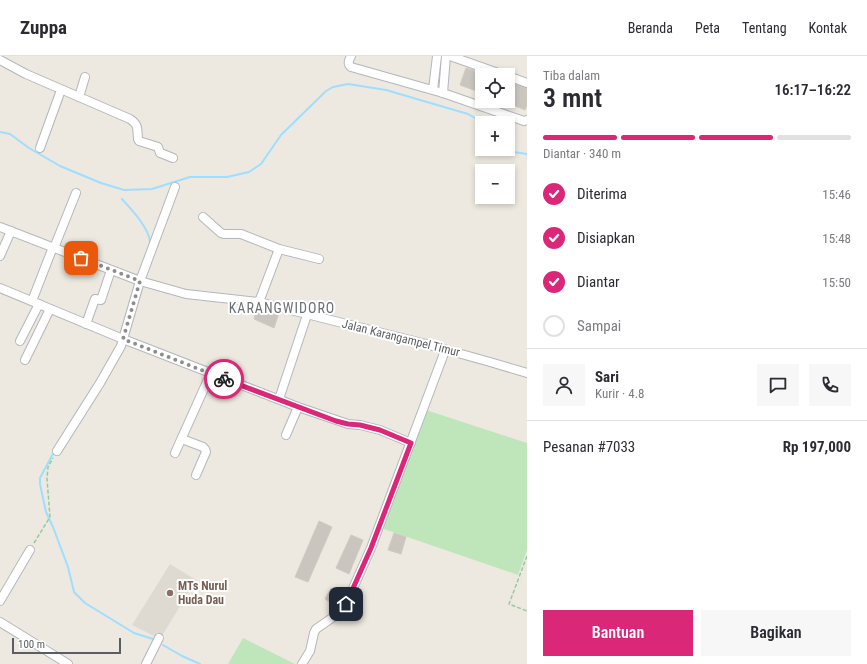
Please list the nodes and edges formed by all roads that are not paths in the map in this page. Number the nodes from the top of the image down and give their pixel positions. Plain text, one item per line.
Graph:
1 (351, 56) edge
2 (437, 56) edge
3 (446, 56) edge
4 (450, 56) edge
5 (0, 60) edge
6 (436, 66) junction
7 (445, 68) junction
8 (484, 68) edge
9 (86, 77) dead end
10 (515, 79) edge
11 (527, 83) edge
12 (61, 90) junction
13 (433, 90) junction
14 (443, 92) junction
15 (79, 98) junction
16 (527, 120) edge
17 (40, 148) dead end
18 (173, 158) dead end
19 (175, 186) dead end
20 (76, 193) dead end
21 (203, 217) dead end
22 (0, 227) edge
23 (11, 231) junction
24 (54, 247) junction
25 (279, 249) junction
26 (0, 256) edge
27 (319, 258) dead end
28 (111, 270) junction
29 (140, 281) junction
30 (0, 288) edge
31 (259, 302) junction
32 (36, 303) junction
33 (50, 309) junction
34 (307, 315) junction
35 (86, 324) junction
36 (123, 339) junction
37 (20, 341) dead end
38 (445, 349) junction
39 (25, 360) dead end
40 (211, 373) junction
41 (527, 373) edge
42 (279, 399) junction
43 (298, 407) junction
44 (286, 435) dead end
45 (182, 439) junction
46 (411, 443) junction
47 (57, 451) road end
48 (175, 452) dead end
49 (196, 475) dead end
50 (30, 550) road end
51 (0, 601) edge
52 (1, 623) edge
53 (159, 638) dead end
54 (68, 664) edge
55 (146, 664) edge
56 (302, 664) edge

1 - 13 street
2 - 6 street
3 - 7 street
4 - 8 street
5 - 12 street
6 - 7 street
6 - 13 street
7 - 14 street
9 - 15 street
10 - 11 street
12 - 15 street
12 - 17 street
13 - 14 street
14 - 16 street
15 - 18 street
19 - 29 street
20 - 24 street
21 - 25 street
22 - 23 street, Jalan Karangampel Timur
23 - 24 street, Jalan Karangampel Timur
23 - 26 street
24 - 28 street, Jalan Karangampel Timur
24 - 32 street
25 - 27 street
25 - 31 street
28 - 29 street, Jalan Karangampel Timur
28 - 35 street
29 - 31 street, Jalan Karangampel Timur
29 - 36 street
30 - 32 street
31 - 34 street, Jalan Karangampel Timur
32 - 33 street
32 - 37 street
33 - 35 street
33 - 39 street
34 - 38 street, Jalan Karangampel Timur
34 - 42 street
35 - 36 street
36 - 40 street
36 - 47 street
38 - 41 street, Jalan Karangampel Timur
38 - 46 street
40 - 42 street
40 - 45 street
42 - 43 street
43 - 44 street
43 - 46 street
45 - 48 street
45 - 49 street
46 - 56 street
50 - 51 street
52 - 54 street
53 - 55 street

